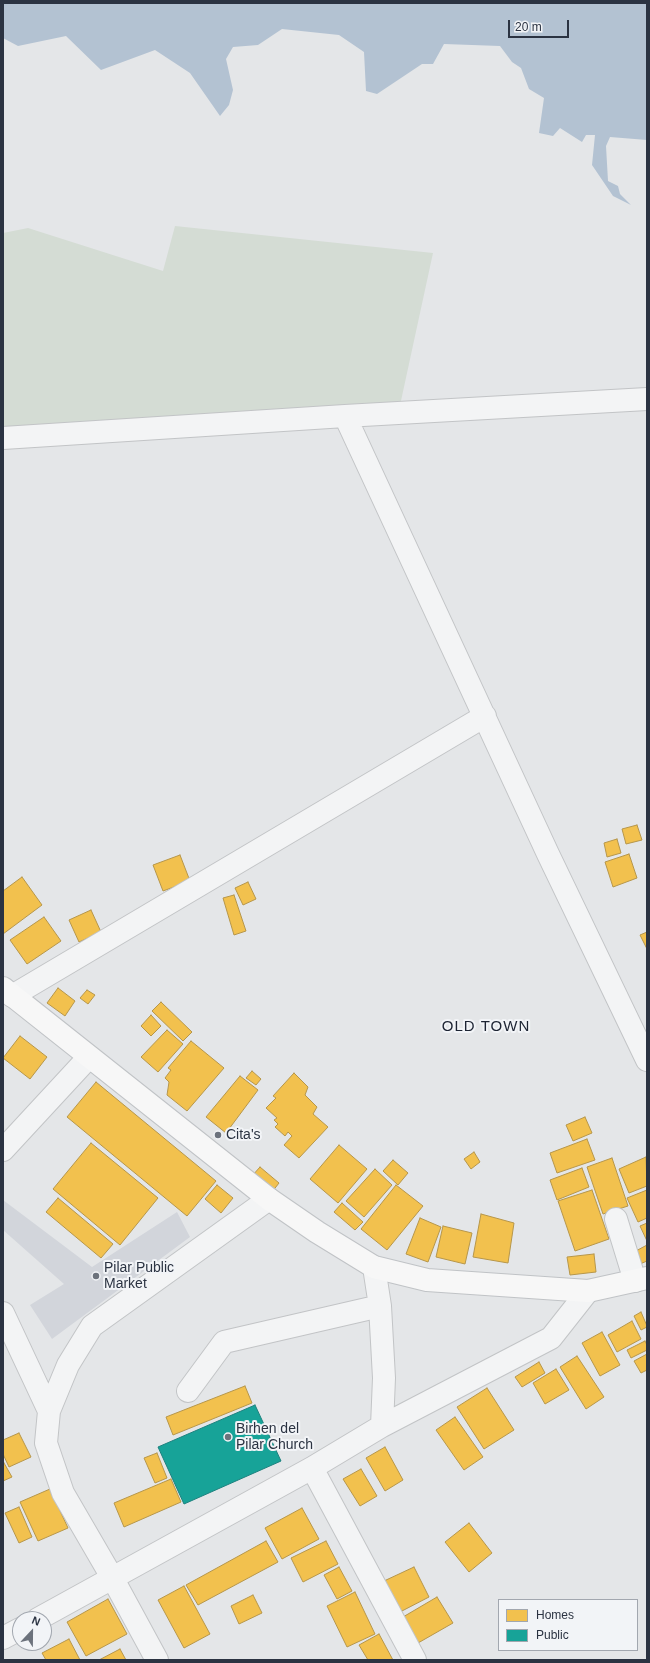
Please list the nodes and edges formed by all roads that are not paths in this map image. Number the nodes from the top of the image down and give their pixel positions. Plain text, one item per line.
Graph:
1 (647, 400) edge
2 (345, 416) junction
3 (3, 438) edge
4 (485, 716) junction
5 (8, 992) edge
6 (89, 1057) junction
7 (647, 1060) edge
8 (3, 1150) edge
9 (269, 1199) junction
10 (616, 1219) dead end
11 (374, 1267) junction
12 (641, 1280) edge
13 (588, 1291) junction
14 (380, 1306) junction
15 (3, 1313) edge
16 (188, 1392) dead end
17 (49, 1411) junction
18 (382, 1426) junction
19 (312, 1468) junction
20 (113, 1579) junction
21 (52, 1612) edge
22 (12, 1633) edge
23 (3, 1638) edge
24 (157, 1660) edge
25 (415, 1660) edge

1 - 2 street
2 - 3 street
2 - 4 street
4 - 5 street
4 - 7 street
5 - 6 main road
6 - 8 street
6 - 9 main road
9 - 11 main road
9 - 17 street
10 - 12 street
11 - 13 main road
11 - 14 street
12 - 13 main road
13 - 18 street
14 - 16 street
14 - 18 street
15 - 17 street
17 - 20 street
18 - 19 street
19 - 20 street
19 - 25 street
20 - 21 street
20 - 24 street
22 - 23 street

